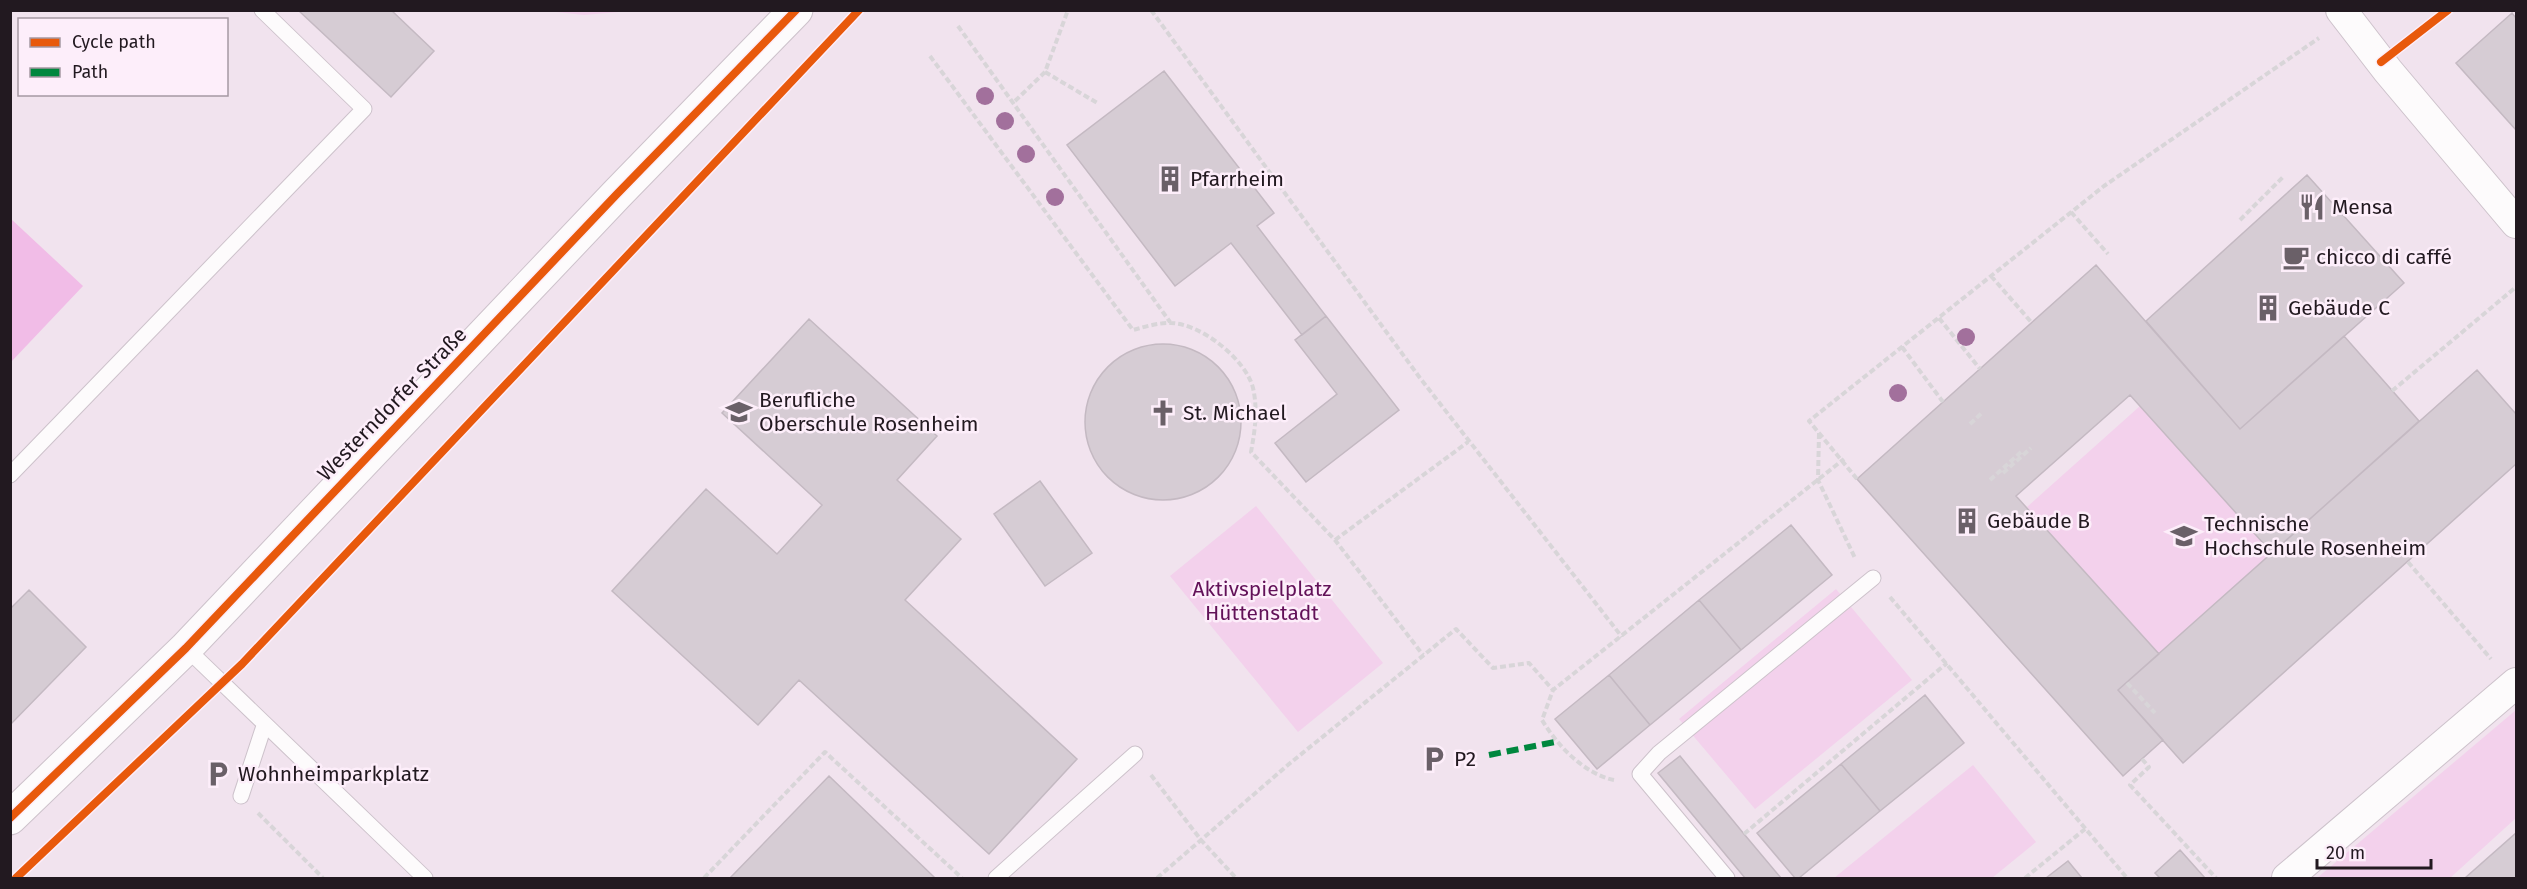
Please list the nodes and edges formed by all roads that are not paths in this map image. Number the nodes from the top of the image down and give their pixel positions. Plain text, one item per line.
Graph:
1 (262, 10) edge
2 (796, 10) edge
3 (2344, 14) edge
4 (2517, 223) edge
5 (10, 475) edge
6 (1873, 578) dead end
7 (186, 648) junction
8 (2515, 684) edge
9 (264, 726) junction
10 (1135, 754) road end
11 (240, 796) road end
12 (10, 818) edge
13 (424, 879) edge
14 (996, 879) edge
15 (1727, 879) edge
16 (2287, 879) edge

1 - 5 lane
2 - 7 main road, Westerndorfer Straße
3 - 4 street
6 - 15 lane
7 - 9 lane
7 - 12 main road, Westerndorfer Straße
8 - 16 street
9 - 11 lane
9 - 13 lane
10 - 14 lane

